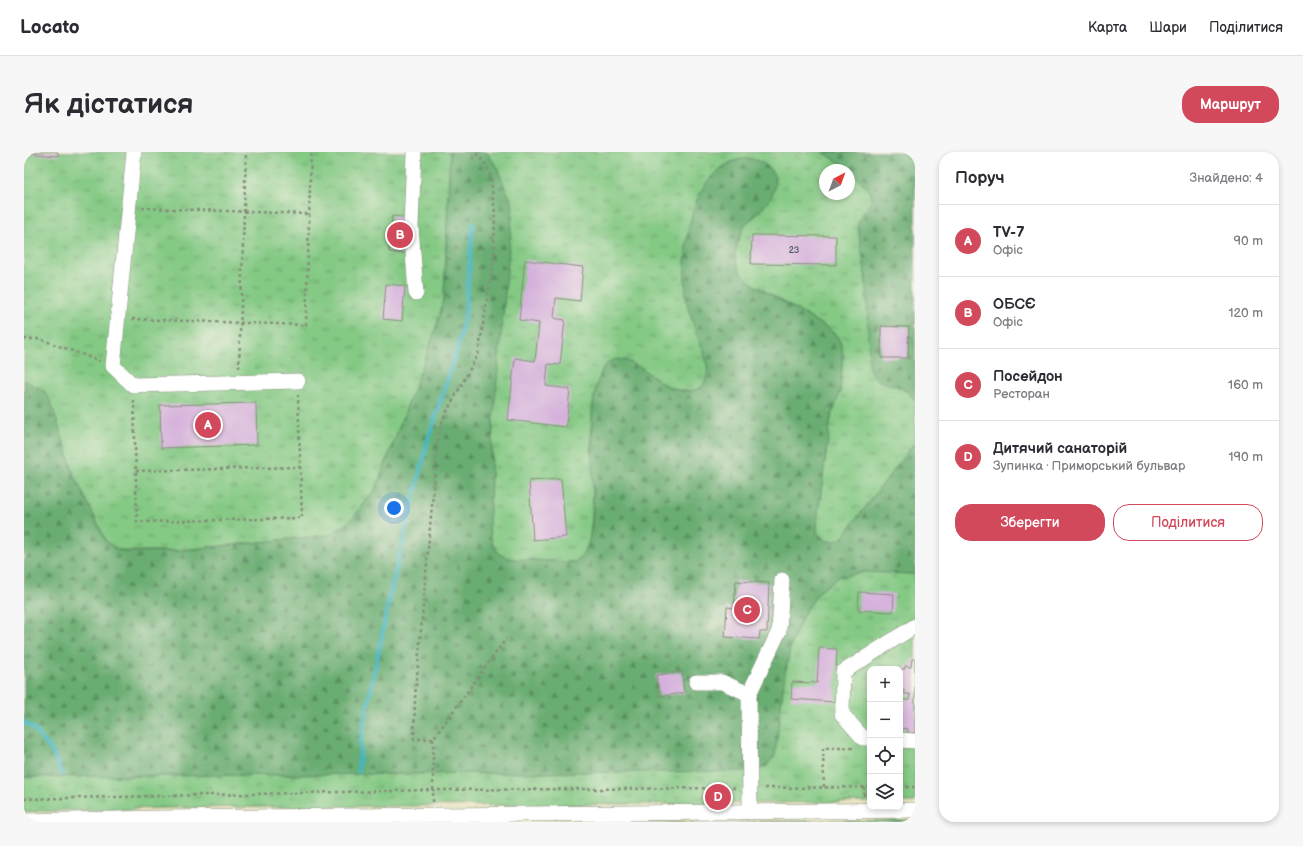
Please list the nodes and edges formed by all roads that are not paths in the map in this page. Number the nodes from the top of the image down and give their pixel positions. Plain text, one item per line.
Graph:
1 (134, 152) edge
2 (414, 152) edge
3 (416, 293) dead end
4 (298, 381) road end
5 (782, 580) dead end
6 (915, 626) edge
7 (696, 682) dead end
8 (749, 694) junction
9 (867, 738) edge
10 (903, 740) edge
11 (915, 740) edge
12 (915, 810) edge
13 (750, 812) junction
14 (881, 816) edge
15 (24, 821) edge

1 - 4 street
2 - 3 street
5 - 8 street
6 - 9 street
7 - 8 street
8 - 13 street
10 - 11 street
12 - 14 street
13 - 14 street
13 - 15 street

